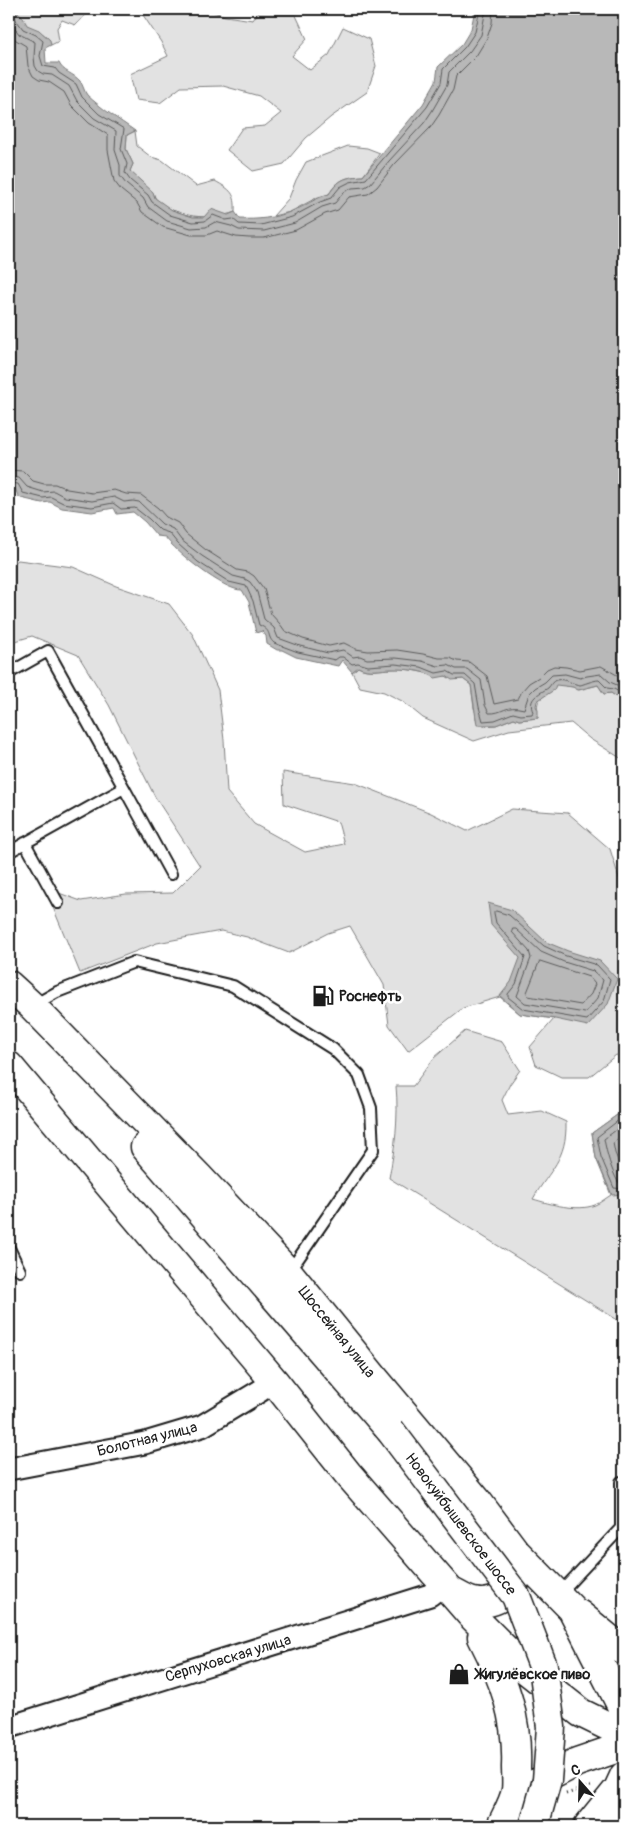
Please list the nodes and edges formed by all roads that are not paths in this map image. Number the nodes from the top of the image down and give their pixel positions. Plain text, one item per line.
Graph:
1 (9, 673) edge
2 (124, 788) junction
3 (25, 843) junction
4 (9, 852) edge
5 (171, 874) dead end
6 (58, 903) dead end
7 (9, 986) edge
8 (20, 1006) edge
9 (9, 1066) edge
10 (9, 1248) edge
11 (20, 1271) dead end
12 (289, 1273) junction
13 (274, 1381) junction
14 (390, 1430) joint
15 (9, 1469) edge
16 (621, 1482) dead end
17 (515, 1551) junction
18 (447, 1588) junction
19 (565, 1602) junction
20 (471, 1615) junction
21 (624, 1651) edge
22 (624, 1711) edge
23 (9, 1727) edge
24 (624, 1734) edge
25 (624, 1746) edge
26 (624, 1776) edge
27 (516, 1791) junction
28 (624, 1819) edge
29 (501, 1826) edge
30 (534, 1826) edge
31 (588, 1826) edge
32 (594, 1826) edge

1 - 2 lane
2 - 3 lane
2 - 5 lane
3 - 4 lane
3 - 6 lane
7 - 8 main road, Шоссейная улица
8 - 12 main road, Шоссейная улица
8 - 12 lane
8 - 14 main road, Шоссейная улица
9 - 13 main road
10 - 11 lane
12 - 17 main road, Шоссейная улица
13 - 15 street, Болотная улица
13 - 18 main road
14 - 30 main road, Новокуйбышевское шоссе, bridge
16 - 19 lane
17 - 18 main road
17 - 19 main road, Шоссейная улица
18 - 20 main road
18 - 23 street, Серпуховская улица
19 - 21 main road
19 - 22 main road, Шоссейная улица
20 - 24 main road
20 - 27 main road
25 - 27 main road
26 - 31 main road
27 - 29 main road
28 - 32 main road

